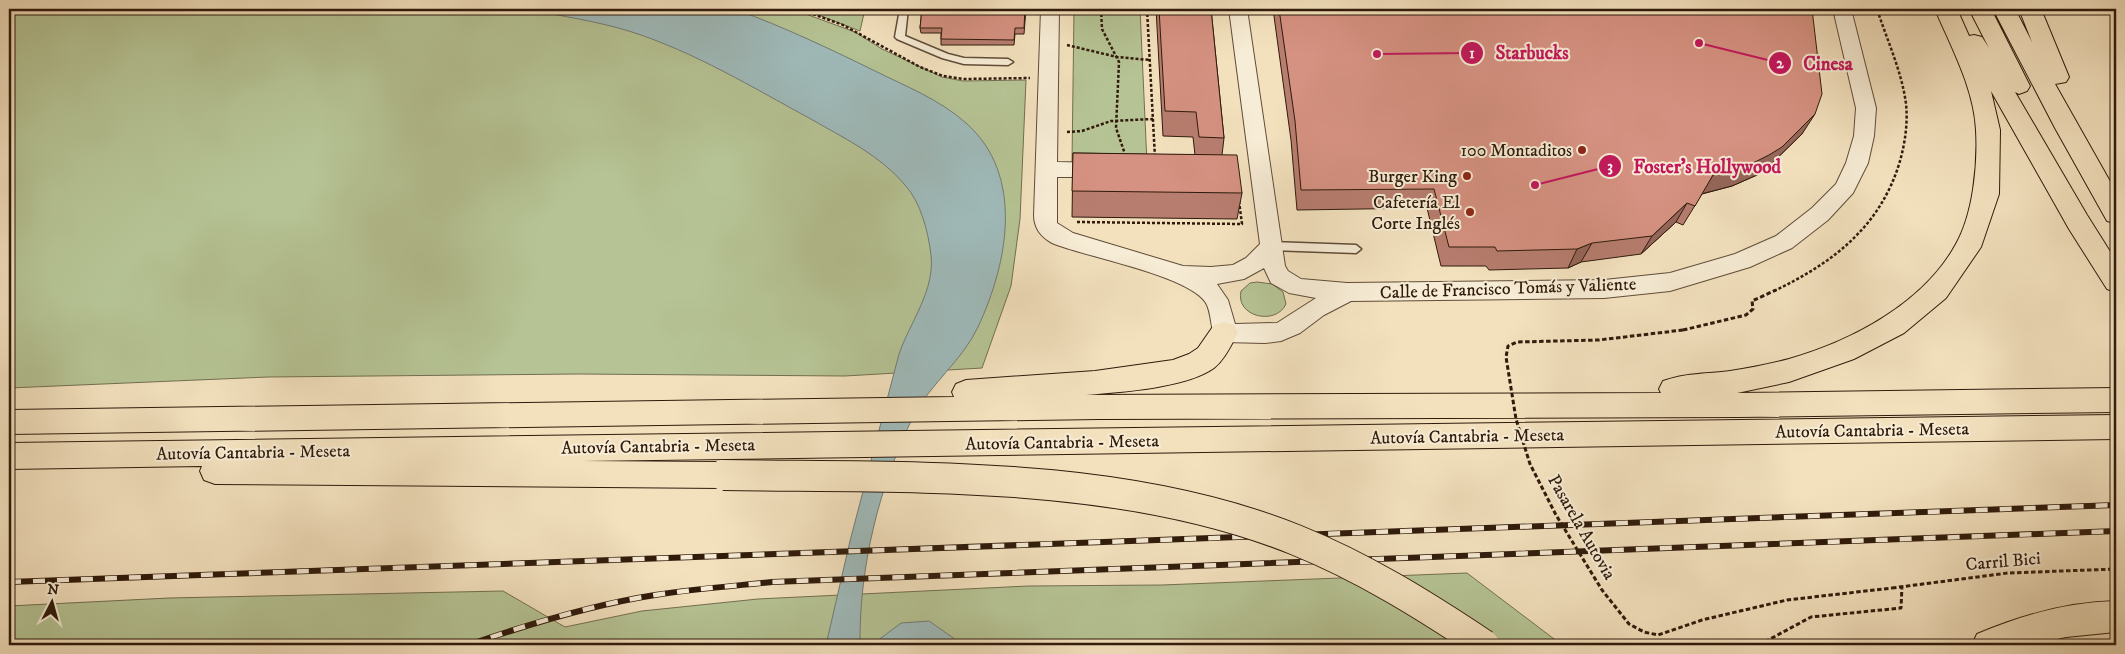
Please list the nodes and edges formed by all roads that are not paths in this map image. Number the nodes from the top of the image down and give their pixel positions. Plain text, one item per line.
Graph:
1 (904, 9) edge
2 (1050, 9) edge
3 (1238, 9) edge
4 (1842, 9) edge
5 (1946, 9) edge
6 (1954, 9) edge
7 (1980, 9) edge
8 (2004, 9) edge
9 (2030, 9) edge
10 (1008, 62) dead end
11 (1046, 169) junction
12 (1126, 170) edge
13 (2116, 188) edge
14 (2116, 214) edge
15 (1271, 246) junction
16 (1356, 249) dead end
17 (2113, 271) edge
18 (1179, 274) junction
19 (1347, 292) junction
20 (1224, 333) junction
21 (2116, 394) edge
22 (2116, 400) edge
23 (943, 401) junction
24 (2028, 401) junction
25 (1275, 405) junction
26 (9, 422) edge
27 (2116, 427) edge
28 (9, 456) edge
29 (9, 470) edge
30 (2116, 616) edge
31 (1484, 645) edge
32 (1989, 645) edge

1 - 10 lane
2 - 11 street
3 - 15 street
4 - 19 street, Calle de Francisco Tomás y Valiente
5 - 25 highway
6 - 17 highway
7 - 17 highway
8 - 14 highway
9 - 13 highway
11 - 12 street
11 - 18 street
15 - 16 lane
15 - 18 street
15 - 19 street, Calle de Francisco Tomás y Valiente
18 - 20 street
19 - 20 street
20 - 23 highway
21 - 24 highway
22 - 24 highway, Autovía Cantabria - Meseta
23 - 25 highway, Autovía Cantabria - Meseta
23 - 26 highway, Autovía Cantabria - Meseta
24 - 25 highway, Autovía Cantabria - Meseta
27 - 28 highway, Autovía Cantabria - Meseta
29 - 31 highway, bridge
30 - 32 highway

